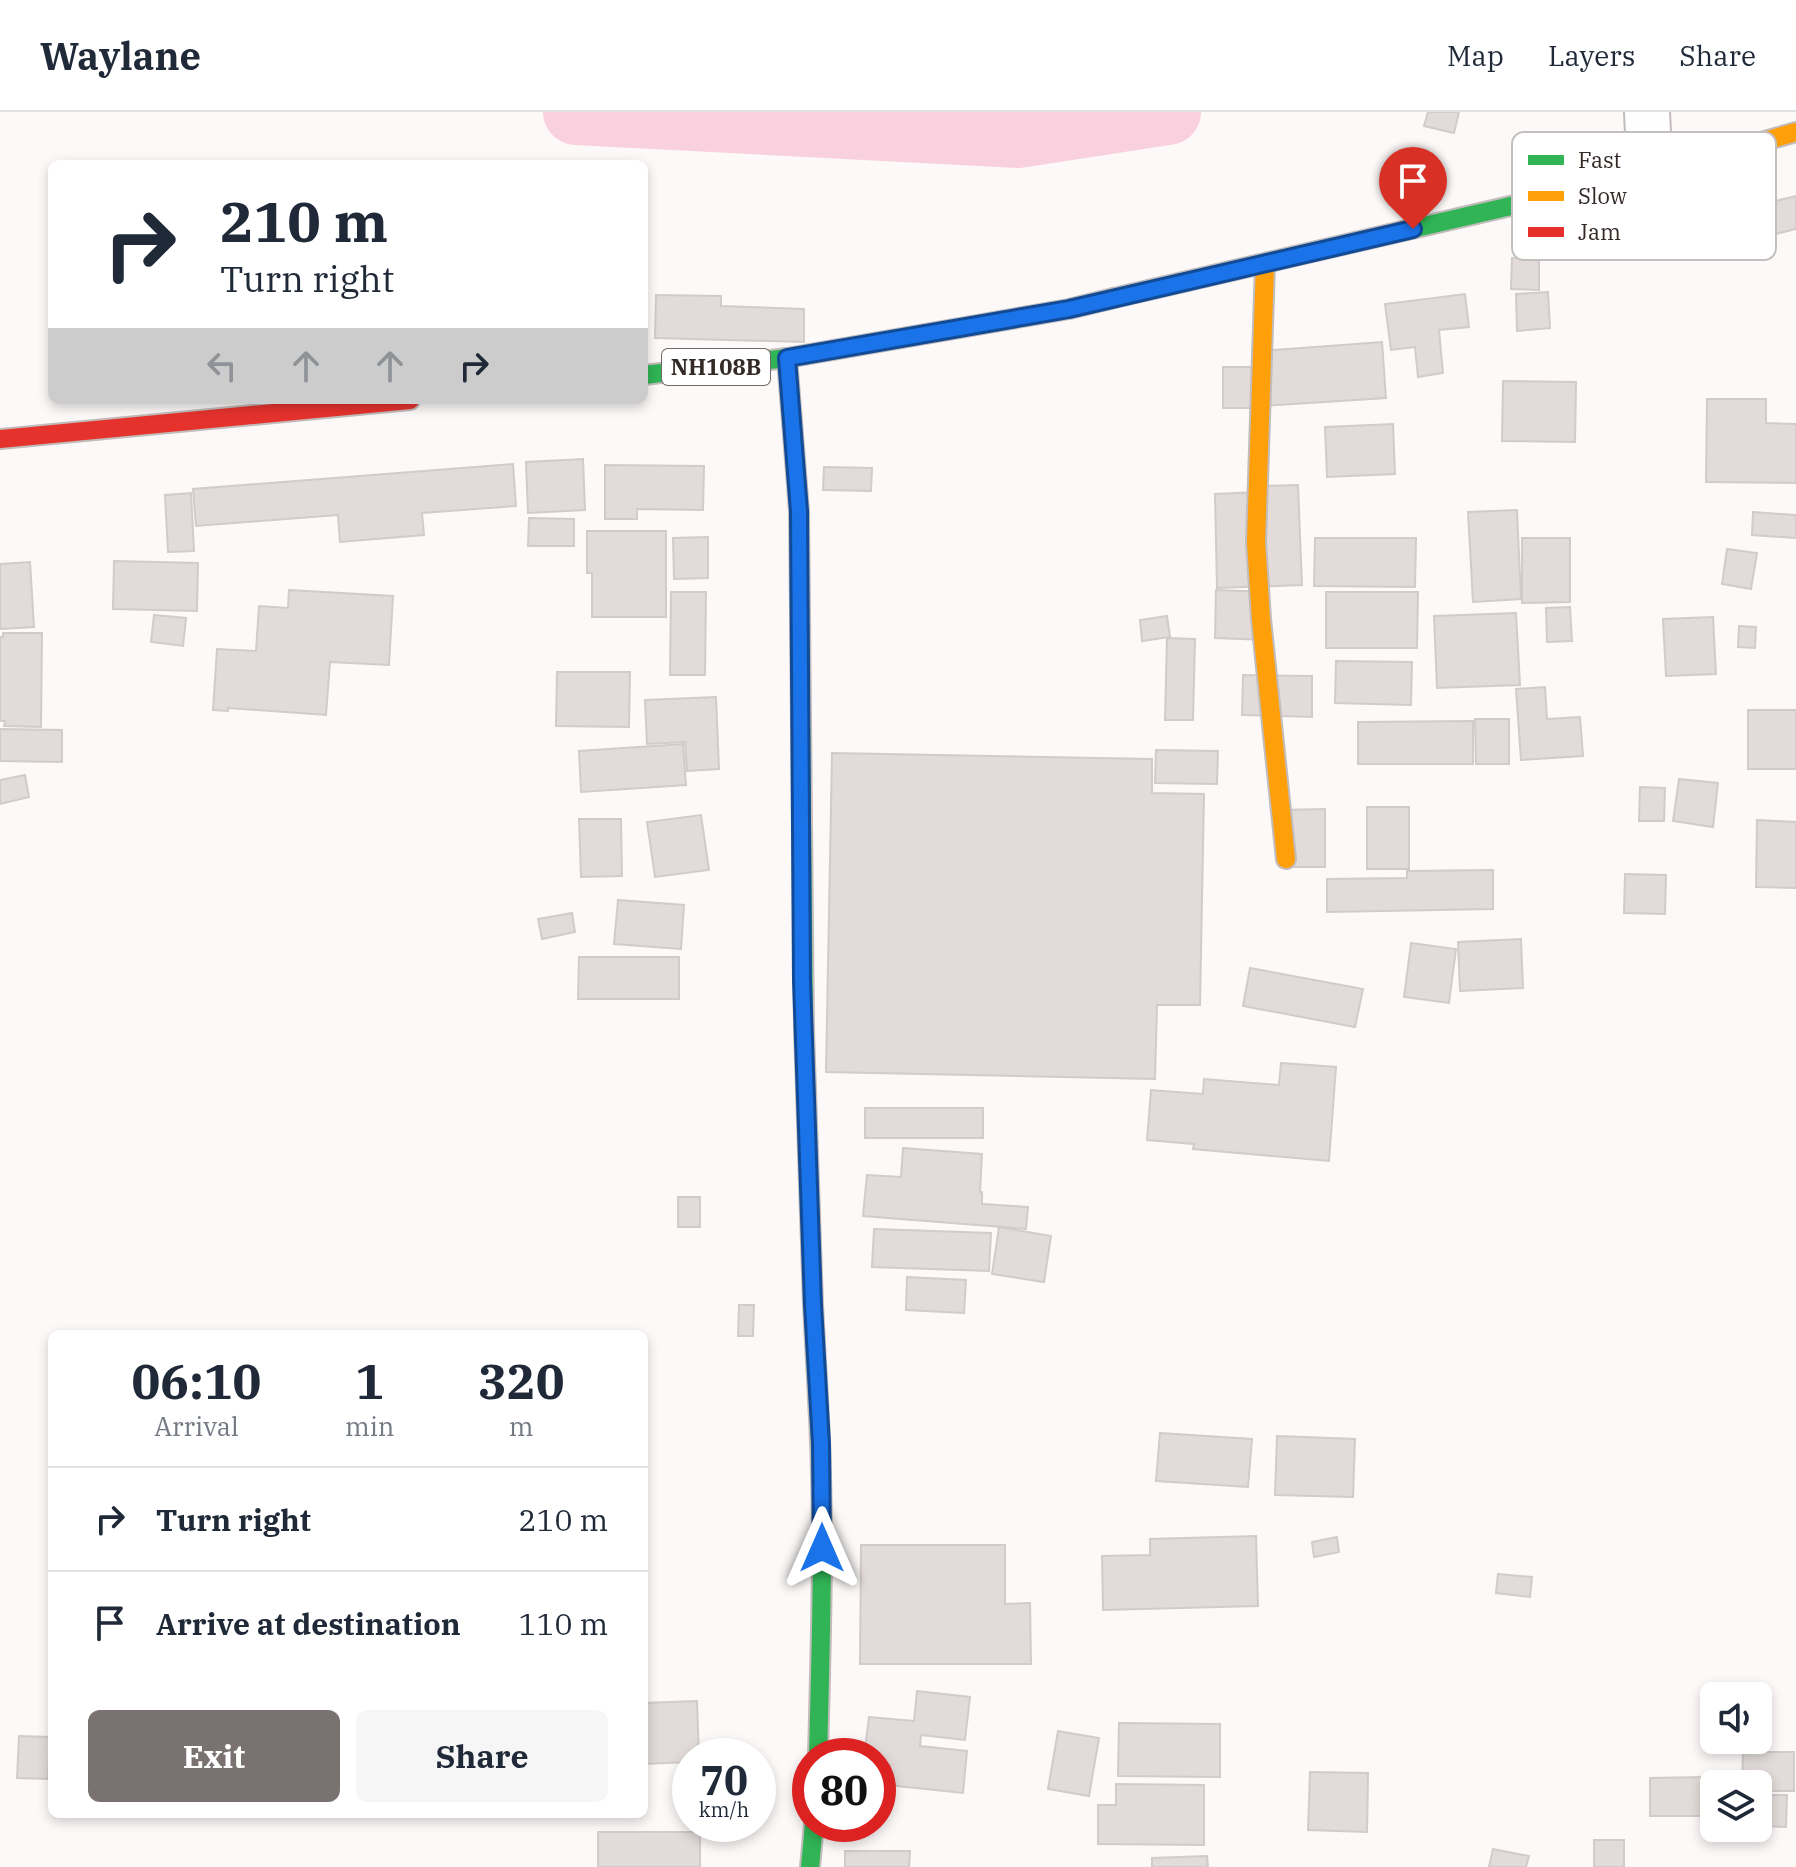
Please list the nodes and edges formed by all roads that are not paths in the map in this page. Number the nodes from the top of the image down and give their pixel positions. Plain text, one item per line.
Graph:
1 (1647, 112) edge
2 (1648, 132) edge
3 (1796, 132) edge
4 (1776, 138) edge
5 (1512, 206) edge
6 (1265, 264) junction
7 (787, 358) junction
8 (648, 375) edge
9 (368, 404) edge
10 (0, 439) edge
11 (1286, 859) dead end
12 (818, 1738) edge
13 (812, 1842) edge
14 (810, 1867) edge

1 - 2 street
3 - 4 main road
5 - 6 main road
6 - 7 main road
6 - 11 main road
7 - 8 main road, NH108B
7 - 12 main road, NH108B
9 - 10 main road
13 - 14 main road

